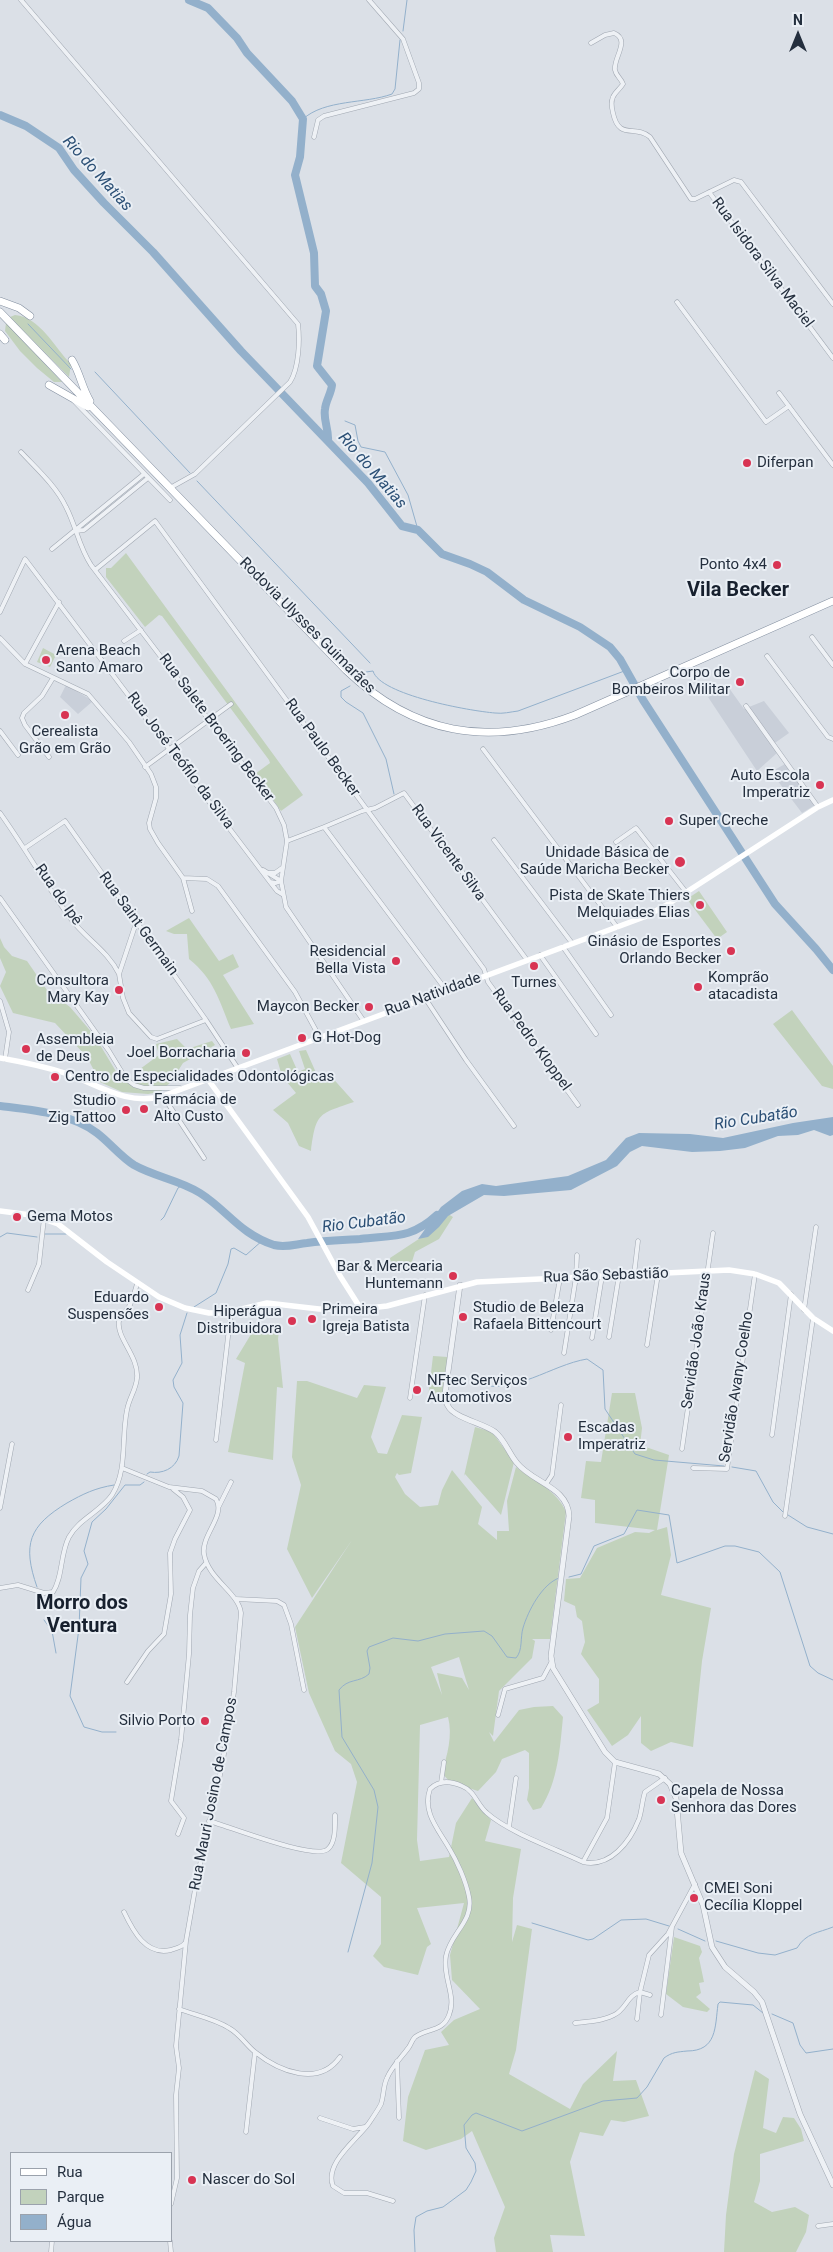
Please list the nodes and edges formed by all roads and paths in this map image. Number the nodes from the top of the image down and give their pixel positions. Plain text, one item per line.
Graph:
1 (21, 0) edge
2 (369, 0) edge
3 (591, 43) dead end
4 (314, 137) dead end
5 (709, 192) junction
6 (0, 301) edge
7 (677, 302) dead end
8 (833, 304) edge
9 (0, 312) edge
10 (30, 316) dead end
11 (833, 358) edge
12 (72, 360) dead end
13 (49, 385) dead end
14 (779, 392) dead end
15 (72, 397) junction
16 (789, 406) junction
17 (96, 412) junction
18 (21, 452) dead end
19 (833, 465) edge
20 (136, 466) junction
21 (144, 474) junction
22 (148, 478) junction
23 (137, 479) junction
24 (142, 484) junction
25 (156, 487) junction
26 (170, 488) junction
27 (170, 500) dead end
28 (76, 531) junction
29 (52, 549) dead end
30 (95, 570) junction
31 (833, 601) edge
32 (59, 602) junction
33 (0, 612) edge
34 (141, 630) junction
35 (812, 637) dead end
36 (0, 638) edge
37 (124, 641) dead end
38 (767, 656) dead end
39 (25, 664) junction
40 (833, 665) edge
41 (53, 678) junction
42 (232, 704) dead end
43 (746, 706) dead end
44 (210, 719) junction
45 (0, 731) edge
46 (833, 738) edge
47 (170, 748) junction
48 (483, 749) dead end
49 (18, 756) dead end
50 (49, 757) dead end
51 (145, 767) junction
52 (833, 800) edge
53 (818, 806) junction
54 (368, 810) junction
55 (0, 813) edge
56 (324, 827) junction
57 (494, 840) dead end
58 (288, 841) junction
59 (616, 842) dead end
60 (25, 848) junction
61 (282, 868) junction
62 (261, 869) junction
63 (268, 873) junction
64 (183, 878) junction
65 (281, 880) junction
66 (270, 882) junction
67 (686, 892) junction
68 (282, 894) junction
69 (0, 898) edge
70 (192, 911) dead end
71 (136, 923) junction
72 (617, 927) junction
73 (572, 944) junction
74 (563, 947) junction
75 (540, 955) junction
76 (527, 960) junction
77 (119, 974) junction
78 (486, 975) junction
79 (446, 990) junction
80 (425, 998) junction
81 (0, 1001) edge
82 (2, 1014) edge
83 (611, 1015) dead end
84 (206, 1020) junction
85 (363, 1020) junction
86 (596, 1034) dead end
87 (319, 1036) junction
88 (2, 1058) edge
89 (237, 1067) junction
90 (207, 1078) junction
91 (182, 1088) junction
92 (164, 1096) junction
93 (578, 1104) dead end
94 (514, 1126) dead end
95 (204, 1158) dead end
96 (0, 1211) edge
97 (44, 1218) junction
98 (816, 1227) dead end
99 (713, 1233) dead end
100 (638, 1241) dead end
101 (577, 1254) dead end
102 (707, 1271) junction
103 (658, 1274) junction
104 (755, 1274) junction
105 (619, 1275) junction
106 (634, 1275) junction
107 (602, 1276) junction
108 (576, 1277) junction
109 (560, 1278) junction
110 (137, 1284) junction
111 (460, 1285) junction
112 (28, 1290) dead end
113 (791, 1294) junction
114 (426, 1295) junction
115 (361, 1309) junction
116 (804, 1310) junction
117 (231, 1311) junction
118 (814, 1318) junction
119 (551, 1330) dead end
120 (833, 1331) edge
121 (610, 1337) dead end
122 (592, 1338) dead end
123 (647, 1345) dead end
124 (564, 1353) dead end
125 (410, 1398) dead end
126 (561, 1405) dead end
127 (772, 1435) dead end
128 (216, 1440) dead end
129 (12, 1444) dead end
130 (682, 1449) dead end
131 (122, 1468) junction
132 (692, 1468) dead end
133 (231, 1482) dead end
134 (546, 1484) junction
135 (168, 1487) junction
136 (219, 1506) junction
137 (0, 1508) edge
138 (785, 1516) dead end
139 (206, 1562) junction
140 (0, 1588) edge
141 (236, 1599) junction
142 (551, 1663) junction
143 (127, 1682) dead end
144 (304, 1690) dead end
145 (498, 1715) dead end
146 (444, 1762) dead end
147 (614, 1762) junction
148 (516, 1778) dead end
149 (665, 1778) junction
150 (441, 1783) junction
151 (335, 1815) dead end
152 (209, 1820) junction
153 (509, 1827) junction
154 (178, 1834) dead end
155 (583, 1862) junction
156 (695, 1884) junction
157 (124, 1912) dead end
158 (673, 1925) junction
159 (186, 1941) junction
160 (640, 1992) junction
161 (650, 1995) dead end
162 (178, 2009) junction
163 (661, 2015) dead end
164 (637, 2019) dead end
165 (575, 2023) dead end
166 (255, 2052) junction
167 (340, 2057) dead end
168 (397, 2061) junction
169 (320, 2118) dead end
170 (399, 2118) dead end
171 (366, 2126) junction
172 (246, 2132) dead end
173 (833, 2185) edge
174 (172, 2200) edge
175 (393, 2201) dead end
176 (833, 2224) edge
177 (818, 2226) dead end

1 - 26 street
2 - 4 street
3 - 5 street
5 - 8 street
5 - 11 street, Rua Isidora Silva Maciel
6 - 10 highway
7 - 16 street
9 - 17 highway, Rodovia Ulysses Guimarães
12 - 17 highway
13 - 15 highway
14 - 16 street
15 - 17 highway
15 - 20 street
16 - 19 street
17 - 26 highway, Rodovia Ulysses Guimarães
18 - 28 street, Rua Salete Broering Becker
20 - 21 street
20 - 23 street
21 - 22 street
21 - 23 street
22 - 24 street
22 - 25 street
23 - 28 street
24 - 25 street
24 - 28 street
25 - 27 street
26 - 31 highway, Rodovia Ulysses Guimarães
28 - 29 street
28 - 30 street, Rua Salete Broering Becker
30 - 34 street, Rua Salete Broering Becker
30 - 54 street, Rua Paulo Becker
32 - 33 street, Rua José Teófilo da Silva
32 - 39 street
32 - 47 street, Rua José Teófilo da Silva
34 - 37 street
34 - 44 street, Rua Salete Broering Becker
35 - 40 street
36 - 39 street
38 - 46 street
39 - 41 street
41 - 50 street
41 - 51 street
42 - 44 street
43 - 53 street
44 - 47 street
44 - 58 street, Rua Salete Broering Becker
45 - 49 street
47 - 51 street
47 - 62 street, Rua José Teófilo da Silva
48 - 72 street
51 - 64 street
52 - 53 main road, Rua Natividade
53 - 67 main road, Rua Natividade
54 - 56 street, Rua Vicente Silva
54 - 76 street, Rua Vicente Silva
54 - 78 street, Rua Paulo Becker
55 - 60 street, Rua do Ipê
56 - 58 street, Rua Vicente Silva
56 - 79 street
57 - 73 street
58 - 61 street
59 - 67 street
60 - 71 street, Rua Saint Germain
60 - 77 street, Rua do Ipê
61 - 63 street
61 - 65 street
62 - 63 street
62 - 66 street, Rua José Teófilo da Silva
63 - 65 street
64 - 70 street
64 - 87 street
65 - 66 street
65 - 68 street
66 - 68 street, Rua José Teófilo da Silva
67 - 72 main road, Rua Natividade
68 - 85 street
69 - 91 street
71 - 77 street
71 - 84 street, Rua Saint Germain
72 - 73 main road, Rua Natividade
73 - 74 main road, Rua Natividade
74 - 75 main road, Rua Natividade
74 - 83 street
75 - 76 main road, Rua Natividade
75 - 86 street
76 - 78 main road, Rua Natividade
77 - 84 street
78 - 79 main road, Rua Natividade
78 - 93 street, Rua Pedro Kloppel
79 - 80 main road, Rua Natividade
80 - 85 main road, Rua Natividade
80 - 94 street
81 - 82 street
82 - 88 street
84 - 89 street, Rua Saint Germain
85 - 87 main road, Rua Natividade
87 - 89 main road, Rua Natividade
88 - 92 main road, Rua Natividade
89 - 90 main road, Rua Natividade
90 - 91 main road, Rua Natividade
90 - 115 main road
91 - 92 main road, Rua Natividade
92 - 95 street
96 - 97 main road, Rua São Sebastião
97 - 110 main road, Rua São Sebastião
97 - 112 street
98 - 116 street
99 - 102 street, Servidão João Kraus
100 - 106 street
101 - 108 street
102 - 103 main road, Rua São Sebastião
102 - 104 main road, Rua São Sebastião
102 - 130 street, Servidão João Kraus
103 - 106 main road, Rua São Sebastião
103 - 123 street
104 - 113 main road, Rua São Sebastião
104 - 132 street, Servidão Avany Coelho
105 - 106 main road, Rua São Sebastião
105 - 107 main road, Rua São Sebastião
105 - 121 street
107 - 108 main road, Rua São Sebastião
107 - 122 street
108 - 109 main road, Rua São Sebastião
108 - 124 street
109 - 111 main road, Rua São Sebastião
109 - 119 street
110 - 117 main road, Rua São Sebastião
110 - 131 street
111 - 114 main road, Rua São Sebastião
111 - 134 street
113 - 116 main road, Rua São Sebastião
113 - 127 street
114 - 115 main road, Rua São Sebastião
114 - 125 street
115 - 117 main road, Rua São Sebastião
116 - 118 main road, Rua São Sebastião
117 - 128 street
118 - 120 main road, Rua São Sebastião
118 - 138 street
126 - 134 street
129 - 137 street
131 - 135 street
131 - 140 street
133 - 136 street
134 - 142 street
135 - 136 street
135 - 143 street
136 - 139 street
139 - 141 street
139 - 154 street
141 - 144 street
141 - 152 street, Rua Mauri Josino de Campos
142 - 145 street
142 - 147 street
146 - 150 street
147 - 149 street
147 - 155 street
148 - 153 street
149 - 155 street
149 - 156 street
150 - 153 street
150 - 168 street
151 - 152 street
152 - 159 street, Rua Mauri Josino de Campos
153 - 155 street
156 - 158 street
156 - 173 street
157 - 159 street
158 - 160 street
158 - 163 street
159 - 162 street, Rua Mauri Josino de Campos
160 - 161 street
160 - 164 street
160 - 165 street
162 - 166 street
162 - 174 street, Rua Mauri Josino de Campos
166 - 167 street
166 - 172 street
168 - 170 street
168 - 171 street
169 - 171 street
171 - 175 street
176 - 177 street

